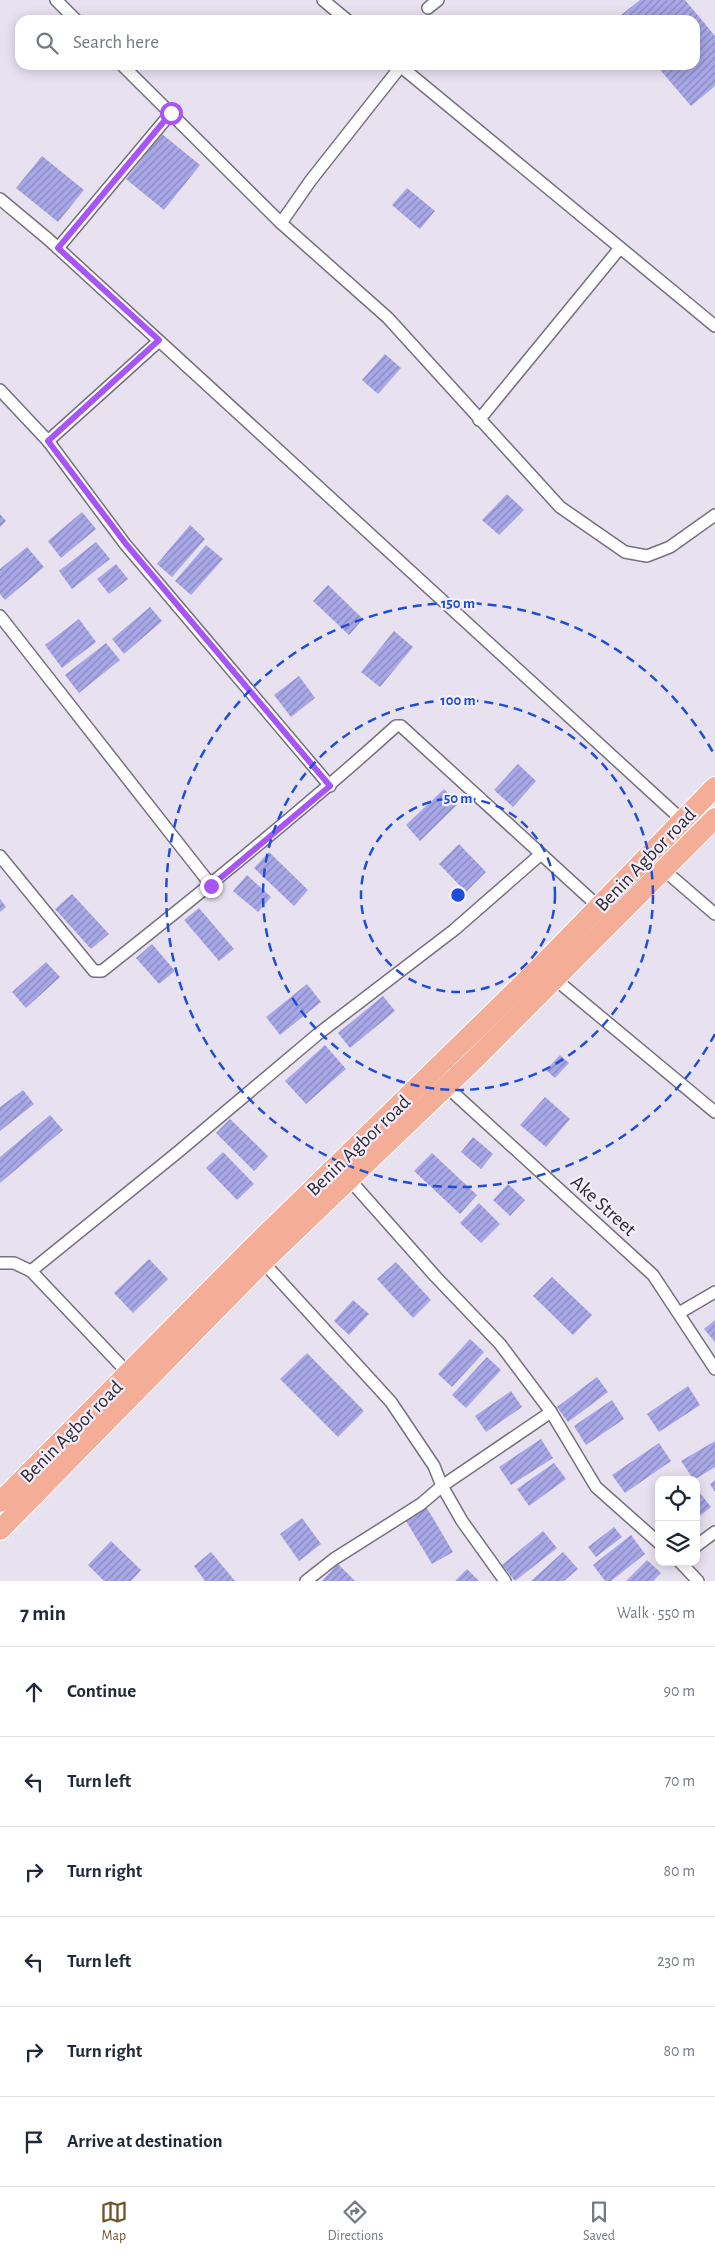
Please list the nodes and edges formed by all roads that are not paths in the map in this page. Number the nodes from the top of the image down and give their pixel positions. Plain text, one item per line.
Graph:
1 (56, 0) edge
2 (323, 0) edge
3 (438, 0) edge
4 (428, 8) dead end
5 (71, 15) edge
6 (341, 15) edge
7 (127, 70) edge
8 (397, 70) edge
9 (405, 70) edge
10 (171, 113) junction
11 (0, 199) edge
12 (281, 223) junction
13 (58, 248) junction
14 (620, 248) junction
15 (715, 326) edge
16 (159, 340) junction
17 (0, 390) edge
18 (479, 420) junction
19 (48, 441) junction
20 (713, 522) edge
21 (0, 616) edge
22 (330, 786) junction
23 (715, 787) edge
24 (715, 818) edge
25 (682, 820) junction
26 (541, 854) junction
27 (0, 856) edge
28 (664, 870) junction
29 (211, 886) junction
30 (599, 907) junction
31 (715, 914) edge
32 (555, 979) junction
33 (446, 1086) junction
34 (715, 1112) edge
35 (349, 1179) junction
36 (263, 1262) junction
37 (0, 1263) edge
38 (31, 1271) junction
39 (715, 1292) edge
40 (678, 1313) junction
41 (715, 1368) edge
42 (128, 1373) junction
43 (551, 1412) junction
44 (442, 1486) junction
45 (0, 1502) edge
46 (0, 1530) edge
47 (715, 1532) edge
48 (655, 1539) edge
49 (700, 1543) edge
50 (684, 1566) edge
51 (306, 1581) edge
52 (506, 1581) edge
53 (698, 1581) edge

1 - 5 street
2 - 6 street
3 - 4 street
7 - 10 street
8 - 12 street
9 - 14 street
10 - 12 street
10 - 13 street
11 - 13 street
12 - 18 street
13 - 16 street
14 - 15 street
14 - 18 street
16 - 19 street
16 - 25 street
17 - 19 street
18 - 20 street
19 - 22 street
21 - 29 street
22 - 26 street
22 - 29 street
23 - 25 highway, Benin Agbor road
24 - 28 highway, Benin Agbor road
25 - 30 highway, Benin Agbor road
26 - 30 street
26 - 38 street
27 - 29 street
28 - 31 street
28 - 32 highway, Benin Agbor road
30 - 42 highway, Benin Agbor road
32 - 33 highway, Benin Agbor road
32 - 34 street
33 - 35 highway, Benin Agbor road
33 - 40 street, Ake Street
35 - 36 highway, Benin Agbor road
35 - 43 street
36 - 44 street
36 - 46 highway, Benin Agbor road
37 - 38 street
38 - 42 street
39 - 40 street
40 - 41 street, Ake Street
42 - 45 highway, Benin Agbor road
43 - 44 street
43 - 48 street
44 - 51 street
44 - 52 street
47 - 49 street
50 - 53 street

